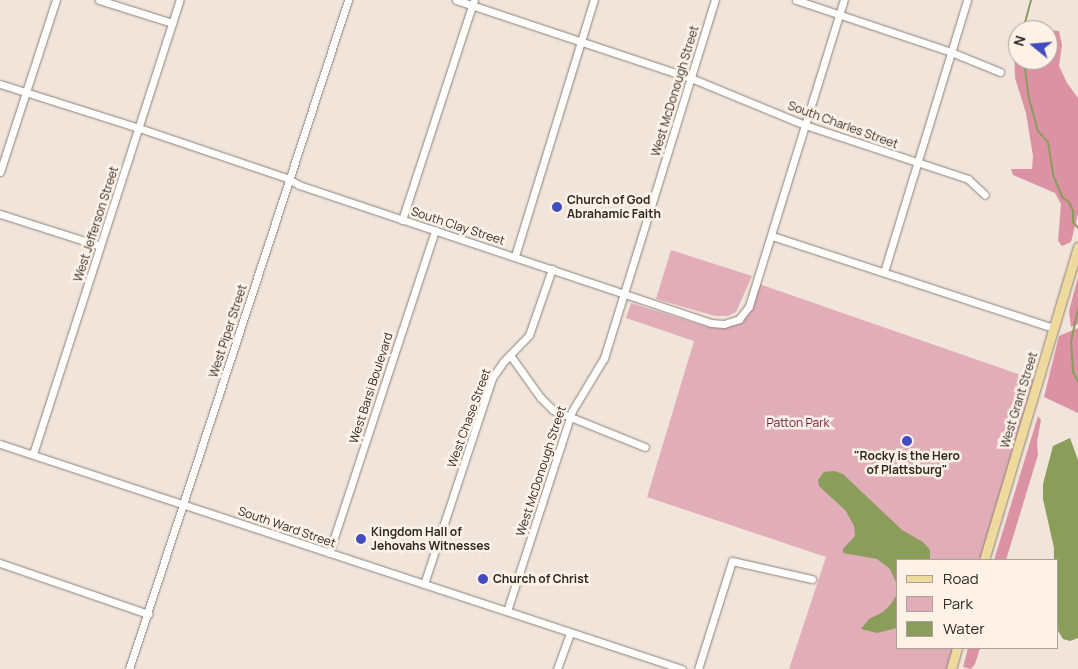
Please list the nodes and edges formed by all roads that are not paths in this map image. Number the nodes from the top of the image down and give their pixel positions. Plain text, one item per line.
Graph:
1 (56, 0) edge
2 (99, 0) edge
3 (180, 0) edge
4 (348, 0) edge
5 (456, 0) edge
6 (594, 0) edge
7 (715, 0) edge
8 (796, 0) edge
9 (844, 0) edge
10 (967, 0) edge
11 (473, 3) edge
12 (839, 15) junction
13 (172, 23) junction
14 (581, 41) junction
15 (951, 52) junction
16 (1000, 72) dead end
17 (691, 78) junction
18 (0, 84) edge
19 (26, 92) junction
20 (806, 125) junction
21 (139, 128) junction
22 (917, 163) junction
23 (0, 172) edge
24 (290, 179) junction
25 (985, 195) dead end
26 (0, 214) edge
27 (402, 220) junction
28 (434, 230) junction
29 (772, 236) junction
30 (100, 246) junction
31 (1078, 247) edge
32 (515, 256) junction
33 (552, 269) junction
34 (884, 272) junction
35 (624, 294) junction
36 (1054, 328) junction
37 (510, 355) junction
38 (569, 418) junction
39 (0, 444) edge
40 (645, 447) dead end
41 (33, 454) junction
42 (183, 504) junction
43 (329, 553) junction
44 (984, 559) edge
45 (0, 563) edge
46 (812, 579) dead end
47 (424, 584) junction
48 (507, 611) junction
49 (148, 614) junction
50 (570, 632) junction
51 (957, 649) edge
52 (129, 669) edge
53 (557, 669) edge
54 (682, 669) edge
55 (698, 669) edge
56 (951, 669) edge

1 - 19 street
2 - 13 street
3 - 13 street, West Jefferson Street
4 - 24 street, West Piper Street
5 - 11 street, South Charles Street
6 - 14 street
7 - 17 street, West McDonough Street
8 - 12 street
9 - 12 street, South Clay Street
10 - 15 street
11 - 14 street, South Charles Street
11 - 27 street
12 - 15 street
12 - 20 street, South Clay Street
13 - 21 street, West Jefferson Street
14 - 17 street, South Charles Street
14 - 32 street
15 - 16 street
15 - 22 street
17 - 20 street, South Charles Street
17 - 35 street, West McDonough Street
18 - 19 street, South Clay Street
19 - 21 street, South Clay Street
19 - 23 street
20 - 22 street, South Charles Street
20 - 29 street, South Clay Street
21 - 24 street, South Clay Street
21 - 30 street, West Jefferson Street
22 - 25 street, South Charles Street
22 - 34 street
24 - 27 street, South Clay Street
24 - 42 street, West Piper Street
26 - 30 street
27 - 28 street, South Clay Street
28 - 32 street, South Clay Street
28 - 43 street, West Barsi Boulevard
29 - 34 street
29 - 35 street, South Clay Street
30 - 41 street, West Jefferson Street
31 - 36 main road, West Grant Street
32 - 33 street, South Clay Street
33 - 35 street, South Clay Street
33 - 37 street, West Chase Street
34 - 36 street
35 - 38 street, West McDonough Street
36 - 44 main road, West Grant Street
37 - 38 street
37 - 47 street, West Chase Street
38 - 40 street
38 - 48 street, West McDonough Street
39 - 41 street, South Ward Street
41 - 42 street, South Ward Street
42 - 43 street, South Ward Street
42 - 49 street, West Piper Street
43 - 47 street, South Ward Street
45 - 49 street
46 - 55 street
47 - 48 street, South Ward Street
48 - 50 street, South Ward Street
49 - 52 street, West Piper Street
50 - 53 street
50 - 54 street, South Ward Street
51 - 56 main road

